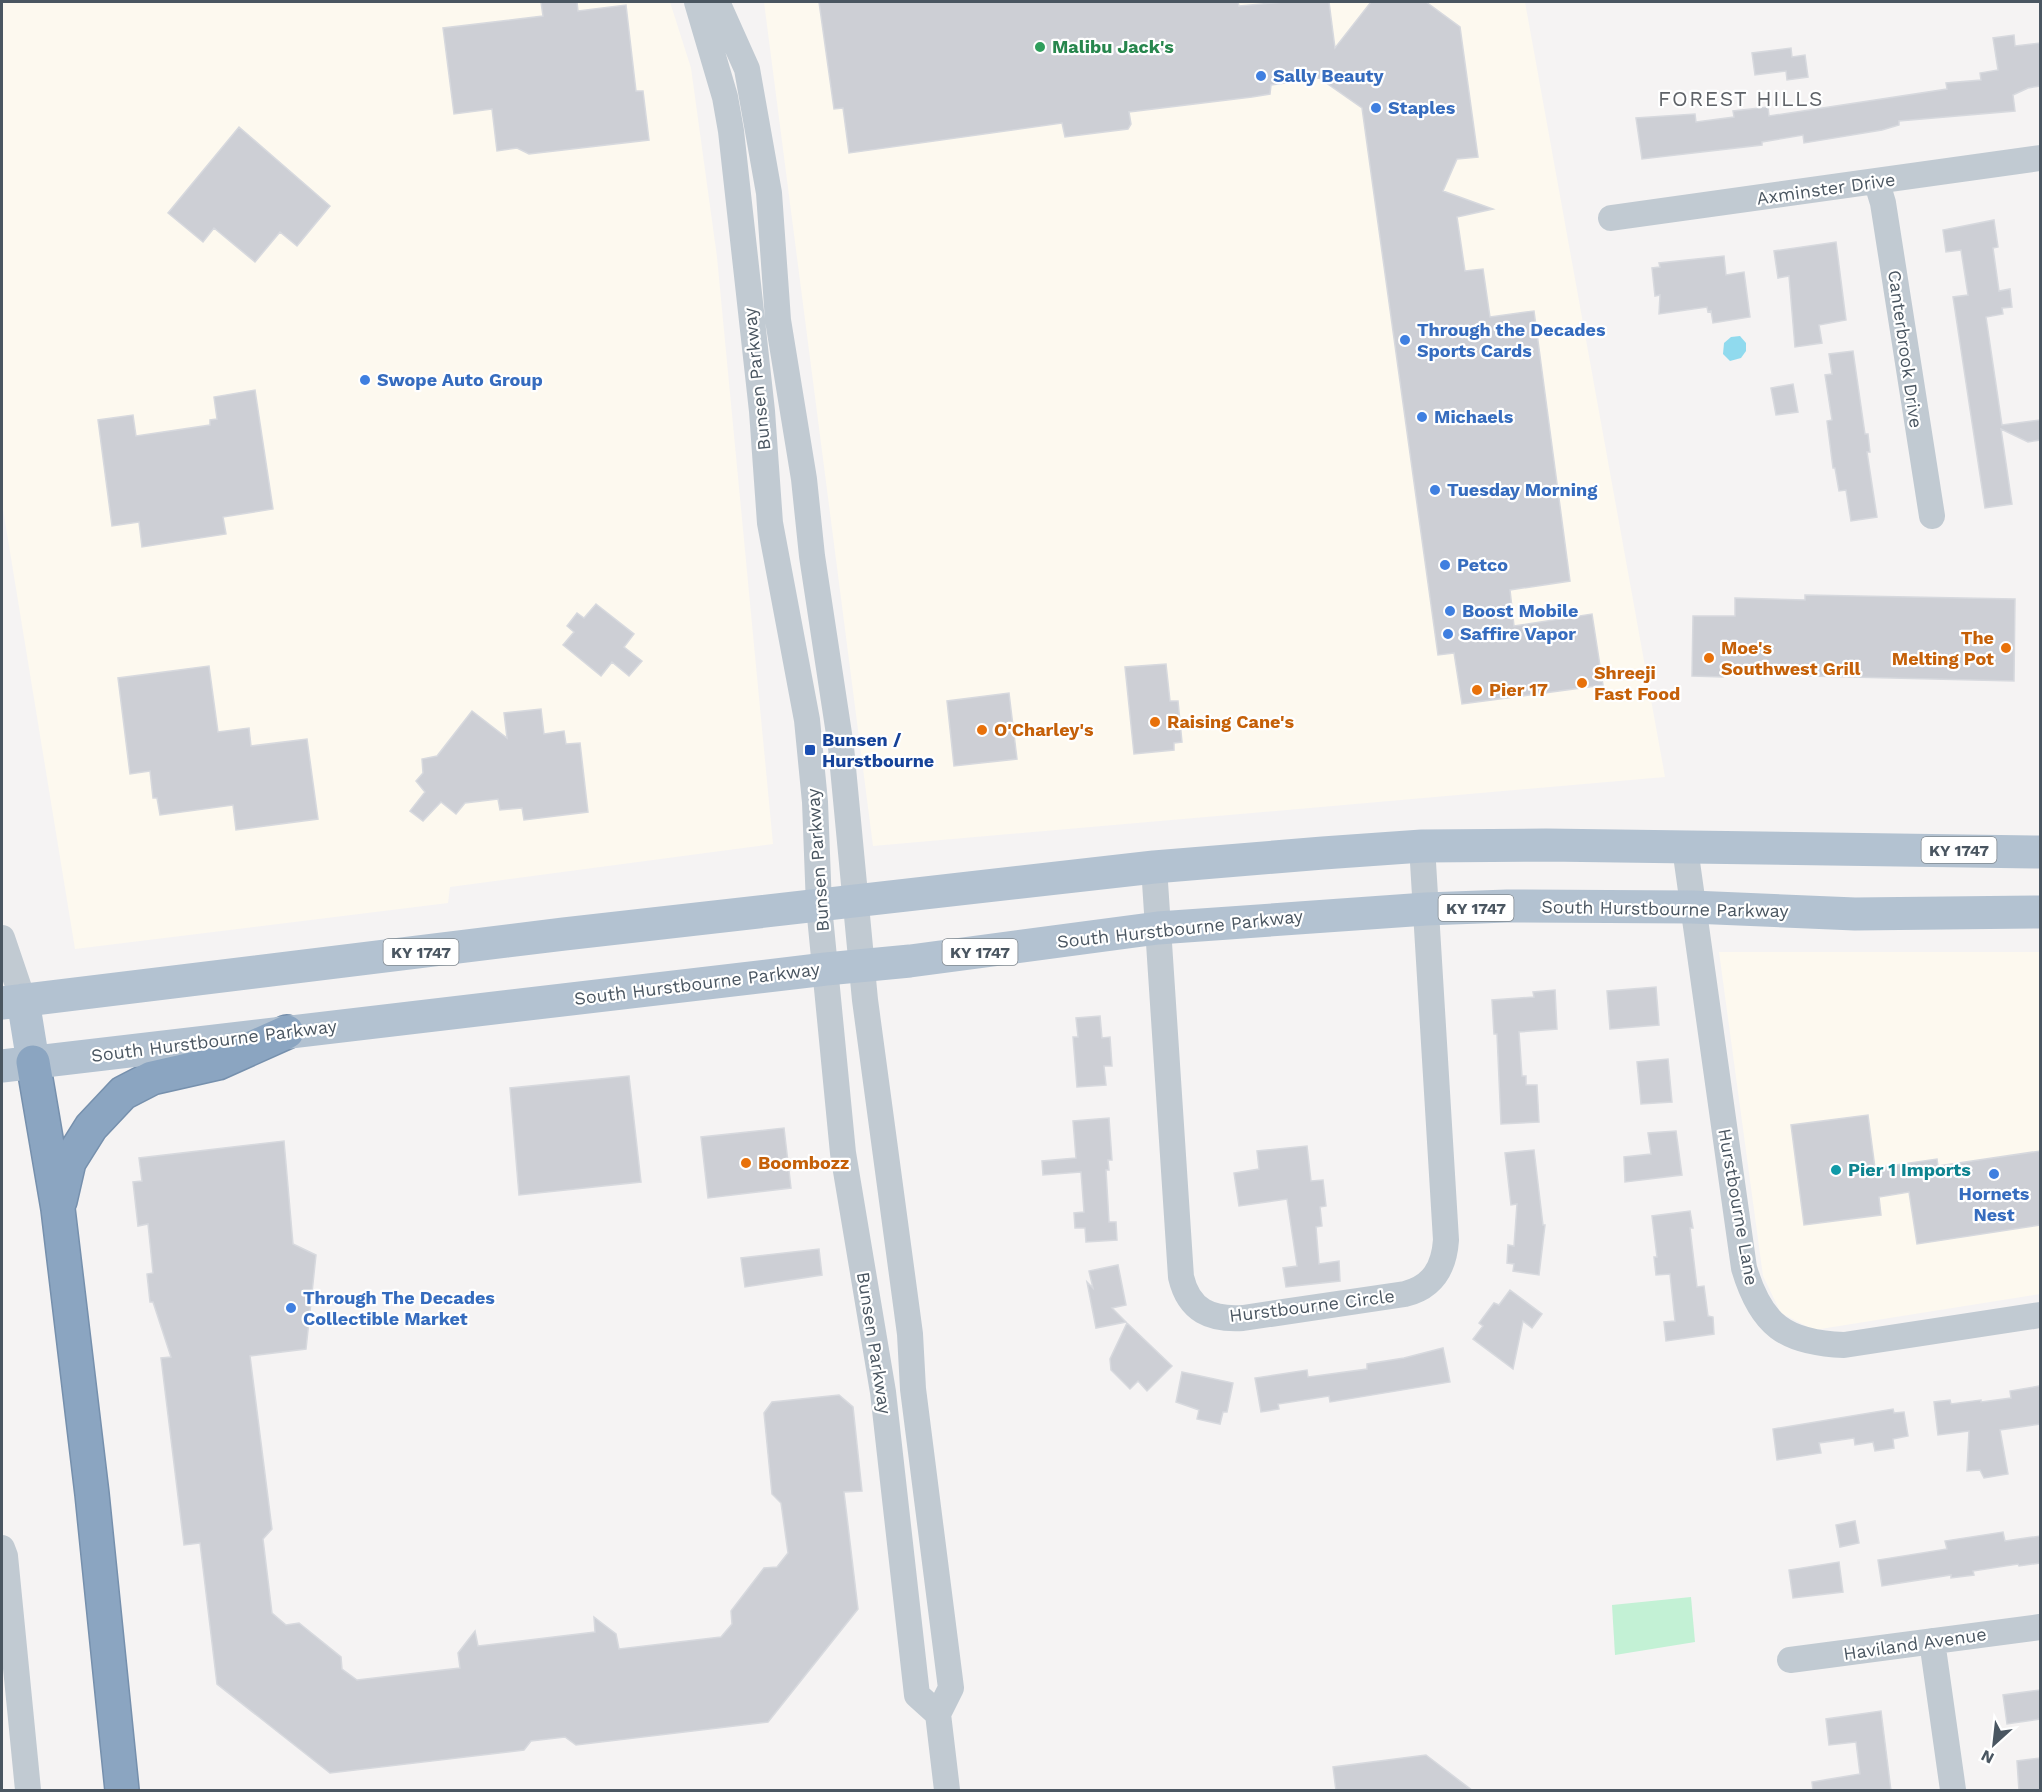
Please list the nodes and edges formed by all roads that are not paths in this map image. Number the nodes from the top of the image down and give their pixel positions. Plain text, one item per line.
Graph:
1 (697, 2) edge
2 (717, 2) edge
3 (2040, 158) edge
4 (1877, 183) junction
5 (1611, 218) dead end
6 (1932, 516) dead end
7 (1422, 846) junction
8 (1685, 848) junction
9 (2040, 852) edge
10 (1154, 867) junction
11 (2040, 897) edge
12 (857, 902) junction
13 (819, 906) junction
14 (1692, 907) junction
15 (1426, 909) junction
16 (1914, 912) junction
17 (2040, 912) edge
18 (1158, 928) junction
19 (2, 938) edge
20 (861, 965) junction
21 (826, 969) junction
22 (12, 1001) edge
23 (287, 1032) junction
24 (17, 1064) edge
25 (58, 1209) junction
26 (2040, 1315) edge
27 (2, 1548) edge
28 (2040, 1627) edge
29 (1932, 1641) junction
30 (1790, 1660) dead end
31 (938, 1714) junction
32 (28, 1791) edge
33 (122, 1791) edge
34 (947, 1791) edge
35 (1953, 1791) edge

1 - 13 street, Bunsen Parkway
2 - 12 street, Bunsen Parkway
3 - 4 street, Axminster Drive
4 - 5 street, Axminster Drive
4 - 6 street, Canterbrook Drive
7 - 8 main road, KY 1747
7 - 10 main road, KY 1747
7 - 15 street, Hurstbourne Circle
8 - 9 main road, KY 1747
8 - 14 street, Hurstbourne Lane
10 - 12 main road, KY 1747
10 - 18 street, Hurstbourne Circle
11 - 16 main road
12 - 13 main road, KY 1747
12 - 20 street, Bunsen Parkway
13 - 21 street, Bunsen Parkway
13 - 22 main road, KY 1747
14 - 15 main road, South Hurstbourne Parkway / KY 1747
14 - 16 main road, South Hurstbourne Parkway / KY 1747
14 - 26 street, Hurstbourne Lane
15 - 18 main road, South Hurstbourne Parkway / KY 1747
15 - 18 street, Hurstbourne Circle
16 - 17 main road, South Hurstbourne Parkway / KY 1747
18 - 20 main road, South Hurstbourne Parkway / KY 1747
19 - 22 street
20 - 21 main road, South Hurstbourne Parkway / KY 1747
20 - 31 street, Bunsen Parkway
21 - 23 main road, South Hurstbourne Parkway / KY 1747
21 - 31 street, Bunsen Parkway
22 - 24 main road
23 - 24 main road, South Hurstbourne Parkway / KY 1747
23 - 25 highway
24 - 25 highway
25 - 33 highway
27 - 32 street
28 - 29 street, Haviland Avenue
29 - 30 street, Haviland Avenue
29 - 35 street
31 - 34 street

